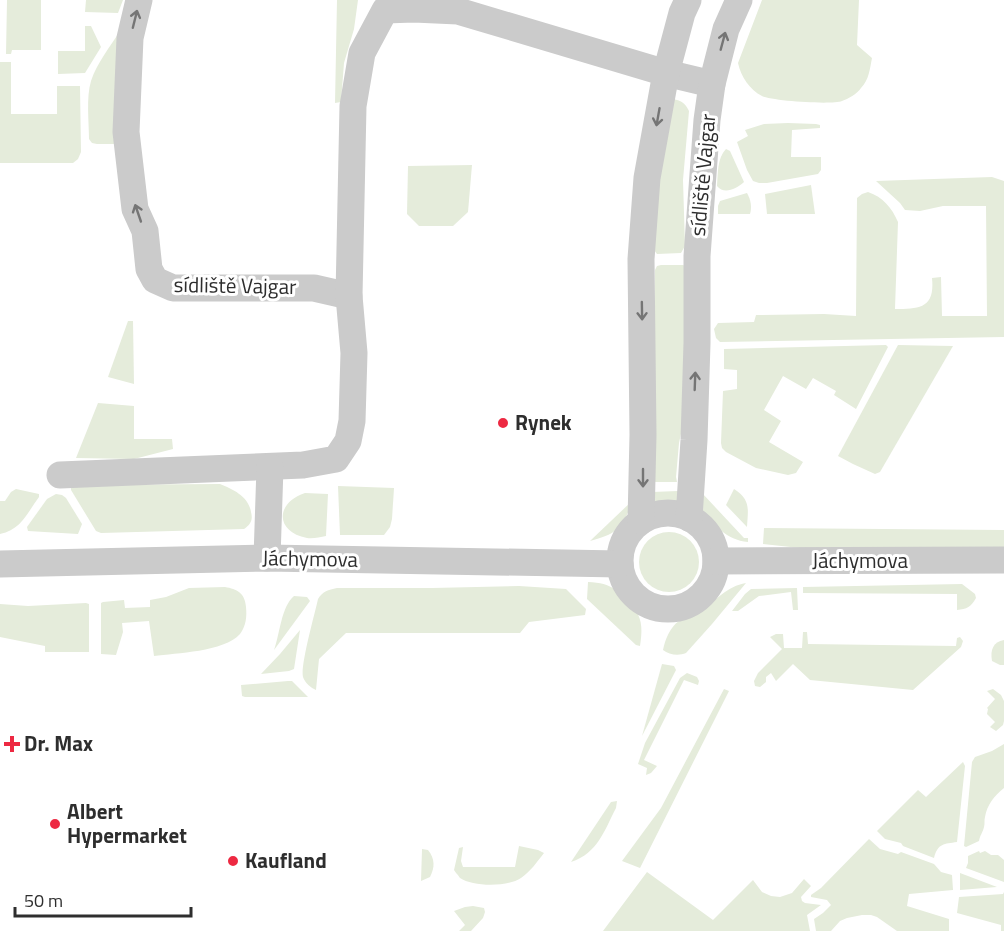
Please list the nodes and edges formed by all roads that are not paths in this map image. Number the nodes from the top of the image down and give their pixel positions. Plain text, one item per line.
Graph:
1 (140, 0) edge
2 (688, 0) edge
3 (739, 0) edge
4 (383, 5) edge
5 (666, 72) junction
6 (712, 84) junction
7 (349, 296) junction
8 (270, 467) junction
9 (60, 475) dead end
10 (689, 518) junction
11 (641, 521) junction
12 (267, 558) junction
13 (1004, 560) edge
14 (716, 561) junction
15 (0, 564) edge
16 (620, 564) junction

7 -> 1 street, sídliště Vajgar
2 - 5 street
6 -> 3 street, sídliště Vajgar
4 - 5 street, sídliště Vajgar
4 - 7 street, sídliště Vajgar
5 - 6 street, sídliště Vajgar
5 -> 11 street
10 -> 6 street, sídliště Vajgar
7 - 8 street, sídliště Vajgar
8 - 9 street, sídliště Vajgar
8 - 12 street
10 - 11 street
10 - 14 street
11 - 16 street
12 - 15 street, Jáchymova
12 - 16 street, Jáchymova
13 - 14 street, Jáchymova
14 - 16 street

